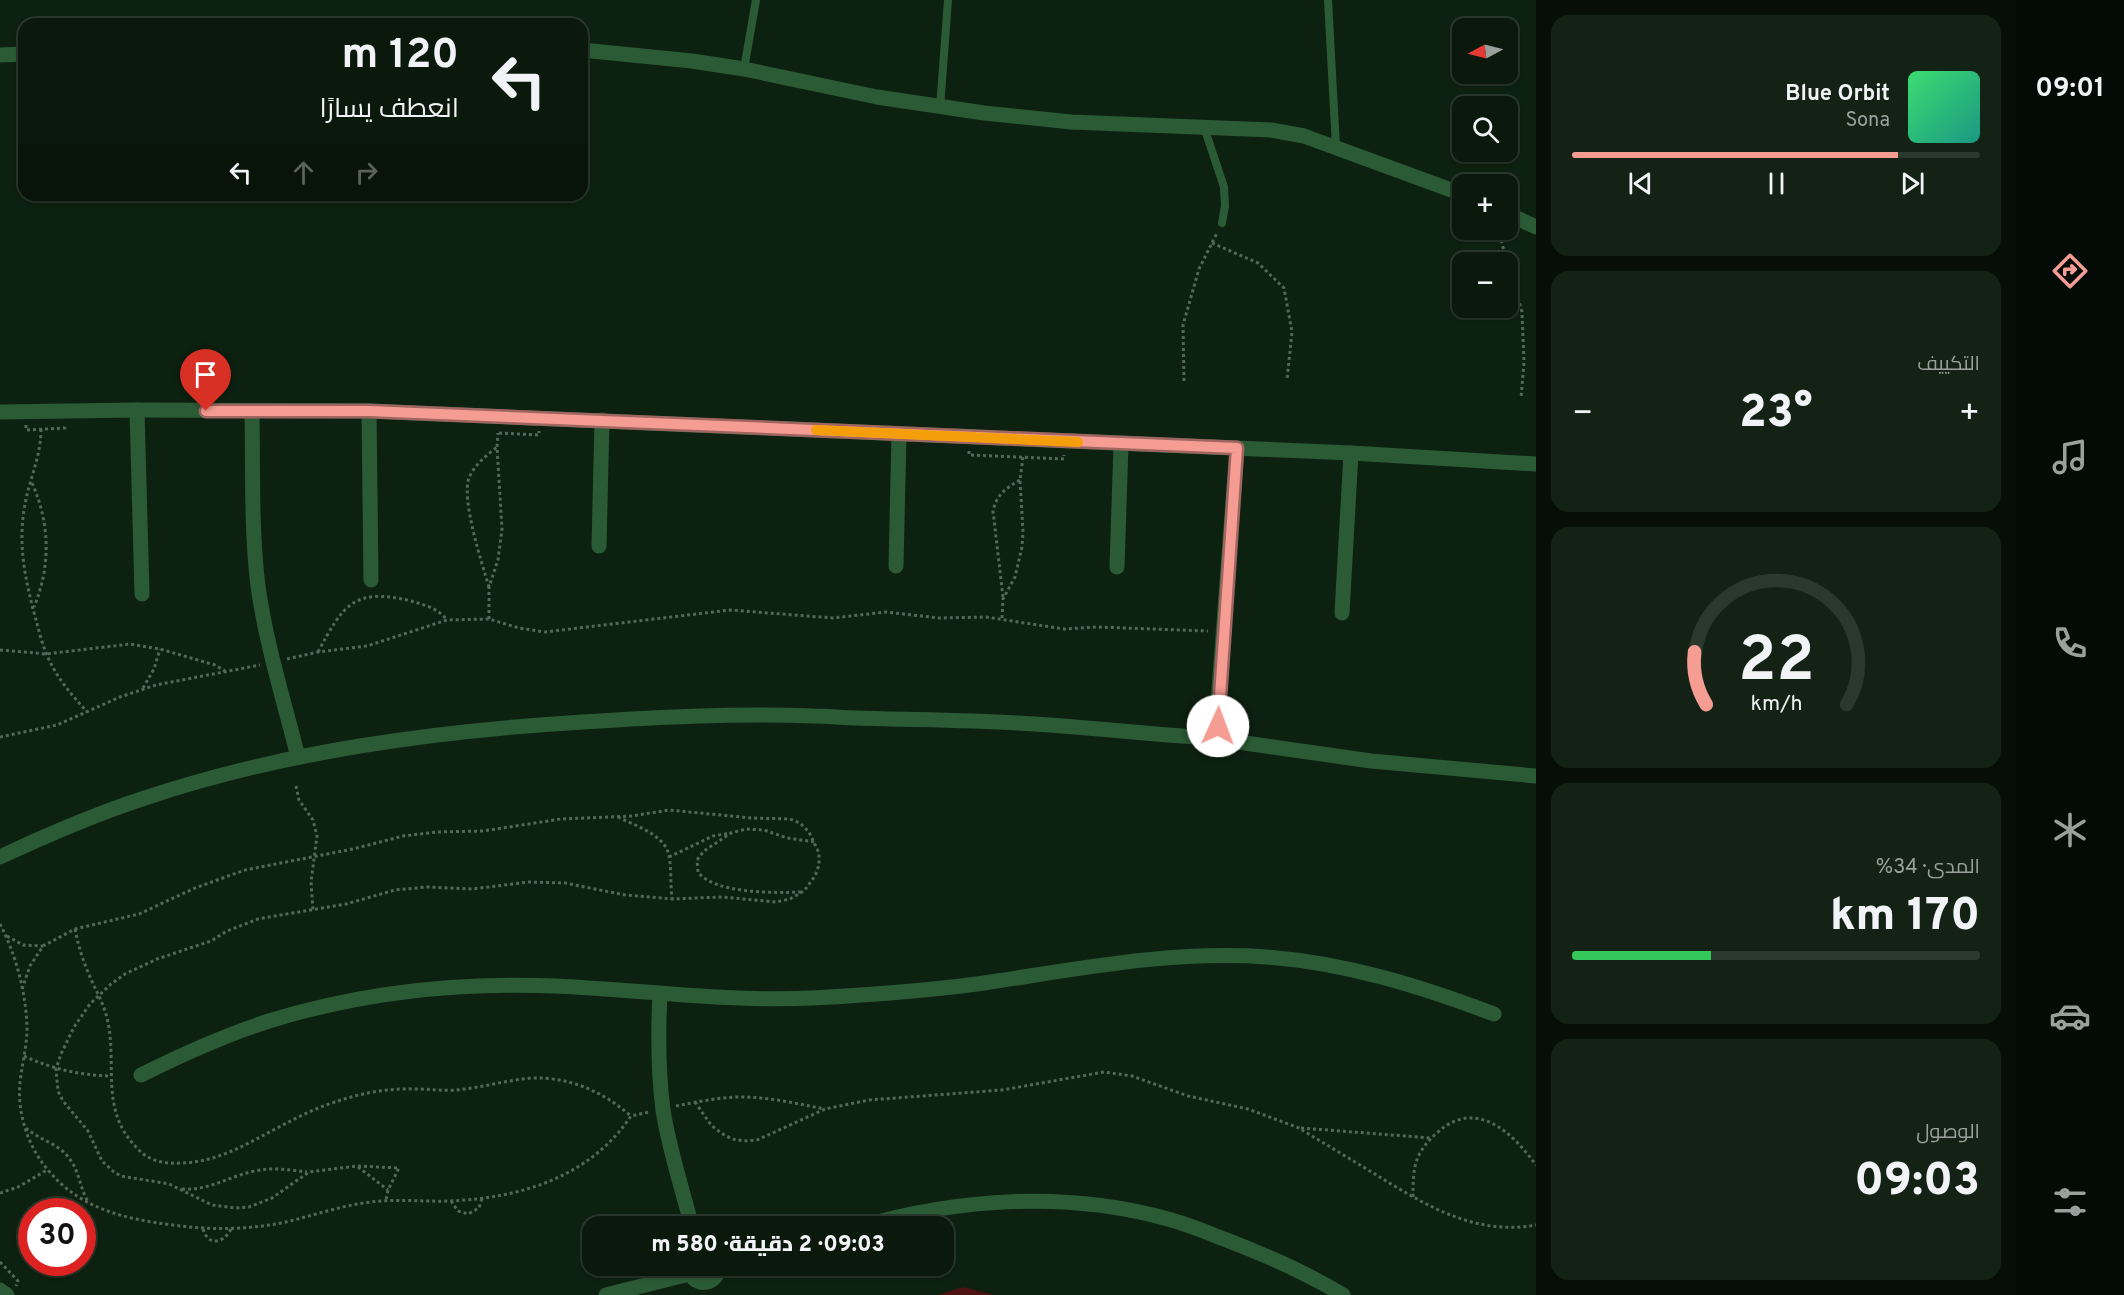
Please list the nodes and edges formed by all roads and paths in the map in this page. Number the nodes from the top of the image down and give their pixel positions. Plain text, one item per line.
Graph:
1 (756, 0) edge
2 (948, 0) edge
3 (1329, 0) edge
4 (588, 51) edge
5 (18, 54) edge
6 (0, 55) edge
7 (744, 69) junction
8 (940, 108) junction
9 (1204, 127) junction
10 (1336, 147) junction
11 (1452, 190) edge
12 (1518, 219) edge
13 (1222, 223) joint
14 (1536, 227) edge
15 (1212, 243) junction
16 (1518, 298) edge
17 (1287, 380) dead end
18 (1184, 381) dead end
19 (1521, 399) dead end
20 (137, 410) junction
21 (252, 411) junction
22 (369, 411) junction
23 (0, 412) edge
24 (602, 420) junction
25 (41, 429) dead end
26 (498, 433) dead end
27 (899, 434) junction
28 (1121, 444) junction
29 (497, 447) junction
30 (1237, 448) junction
31 (1351, 453) junction
32 (1023, 457) dead end
33 (1536, 464) edge
34 (1020, 480) junction
35 (32, 481) junction
36 (599, 546) dead end
37 (896, 566) dead end
38 (1117, 567) dead end
39 (371, 580) dead end
40 (489, 587) junction
41 (142, 594) dead end
42 (1003, 599) junction
43 (33, 609) junction
44 (1342, 613) dead end
45 (1002, 618) junction
46 (489, 619) junction
47 (447, 620) junction
48 (1223, 632) junction
49 (160, 649) junction
50 (0, 650) edge
51 (318, 652) junction
52 (46, 654) junction
53 (274, 662) junction
54 (226, 672) junction
55 (142, 689) junction
56 (87, 712) junction
57 (0, 737) edge
58 (1228, 739) junction
59 (298, 757) junction
60 (1536, 776) edge
61 (296, 786) dead end
62 (617, 817) junction
63 (731, 833) junction
64 (815, 842) junction
65 (316, 855) junction
66 (0, 857) edge
67 (669, 857) junction
68 (804, 891) junction
69 (672, 899) junction
70 (313, 910) junction
71 (0, 924) edge
72 (75, 929) junction
73 (6, 935) junction
74 (43, 946) junction
75 (22, 989) junction
76 (99, 994) junction
77 (660, 994) junction
78 (1494, 1014) dead end
79 (24, 1056) junction
80 (56, 1069) junction
81 (141, 1075) dead end
82 (110, 1076) junction
83 (695, 1102) junction
84 (663, 1109) junction
85 (825, 1109) junction
86 (631, 1116) junction
87 (26, 1128) junction
88 (1299, 1128) junction
89 (1431, 1138) junction
90 (1536, 1165) edge
91 (357, 1166) junction
92 (47, 1170) junction
93 (309, 1172) junction
94 (180, 1188) junction
95 (388, 1190) junction
96 (0, 1193) edge
97 (1413, 1197) junction
98 (82, 1198) edge
99 (86, 1198) edge
100 (482, 1198) junction
101 (386, 1200) junction
102 (451, 1201) junction
103 (96, 1206) edge
104 (689, 1216) edge
105 (900, 1216) edge
106 (1536, 1225) edge
107 (203, 1229) junction
108 (231, 1229) junction
109 (668, 1276) edge
110 (692, 1276) edge
111 (714, 1288) edge
112 (0, 1290) edge
113 (7, 1295) edge
114 (606, 1295) edge
115 (1343, 1295) edge

1 - 7 lane
2 - 8 lane
3 - 10 lane
4 - 7 street
5 - 6 street
7 - 8 street
8 - 9 street
9 - 10 street
9 - 13 lane
10 - 11 street
12 - 14 street
13 - 15 path
15 - 17 path
15 - 18 path
16 - 19 path
20 - 21 street
20 - 23 street
20 - 41 street
21 - 22 street
21 - 53 street
22 - 24 street
22 - 39 street
24 - 27 street
24 - 36 street
25 - 35 path
26 - 29 path
27 - 28 street
27 - 37 street
28 - 30 street
28 - 38 street
29 - 40 path
29 - 40 path
30 - 31 street
30 - 48 street
31 - 33 street
31 - 44 street
32 - 34 path
34 - 42 path
34 - 42 path
35 - 43 path
35 - 43 path
40 - 46 path
42 - 45 path
43 - 52 path
45 - 46 path
45 - 48 path
46 - 47 path
47 - 51 path
47 - 51 path
48 - 58 street
49 - 52 path
49 - 54 path
49 - 55 path
50 - 52 path
51 - 53 path
52 - 56 path
53 - 54 path
53 - 59 street
54 - 55 path
55 - 56 path
56 - 57 path
58 - 59 street
58 - 60 street
59 - 66 street
61 - 65 path
62 - 64 path
62 - 65 path
62 - 67 path
63 - 64 path
63 - 67 path
63 - 68 path
64 - 68 path
65 - 70 path
65 - 72 path
67 - 69 path
68 - 69 path
69 - 70 path
70 - 76 path
71 - 73 path
72 - 74 path
72 - 76 path
73 - 74 path
73 - 75 path
74 - 75 path
75 - 79 path
76 - 80 path
76 - 82 path
77 - 78 street
77 - 81 street
77 - 84 street
79 - 80 path
79 - 87 path
80 - 82 path
80 - 94 path
82 - 86 path
83 - 84 path
83 - 85 path
83 - 85 path
84 - 86 path
84 - 104 street
85 - 88 path
86 - 100 path
87 - 92 path
87 - 99 path
88 - 89 path
88 - 97 path
89 - 90 path
89 - 97 path
91 - 93 path
91 - 95 path
91 - 95 path
92 - 96 path
92 - 98 path
93 - 94 path
93 - 94 path
95 - 101 path
97 - 106 path
100 - 102 path
100 - 102 path
101 - 102 path
101 - 108 path
103 - 107 path
105 - 115 street
107 - 108 path
107 - 108 path
109 - 114 street
110 - 111 street
112 - 113 street

